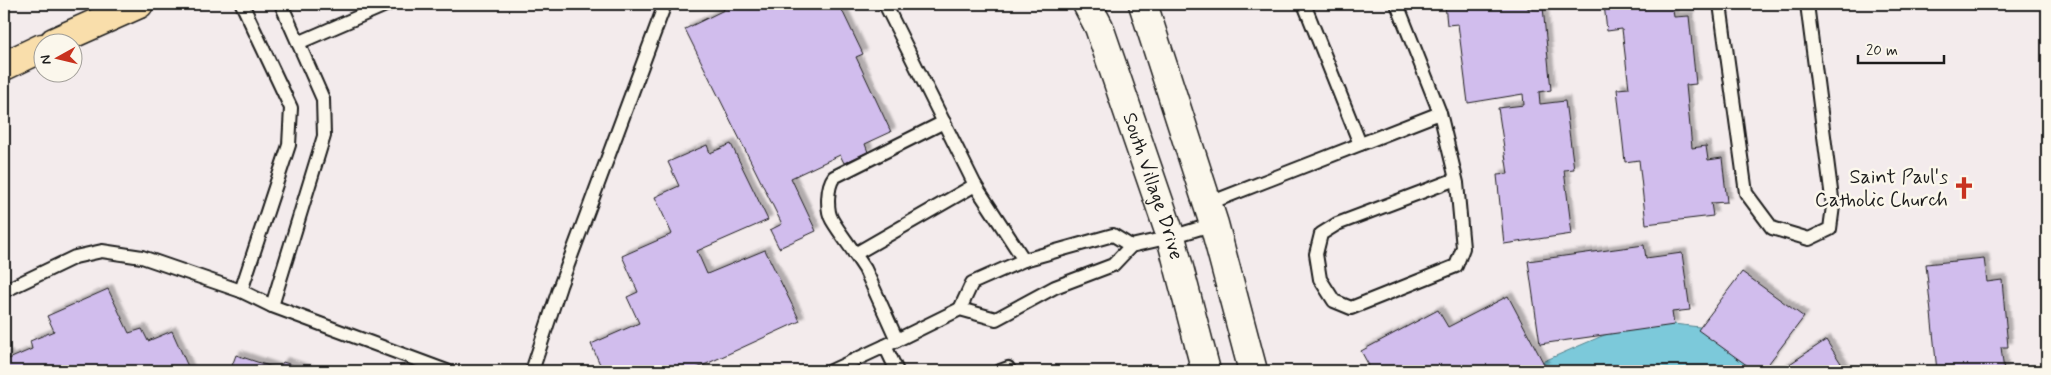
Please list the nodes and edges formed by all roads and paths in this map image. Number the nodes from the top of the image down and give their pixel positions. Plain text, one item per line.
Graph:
1 (140, 4) edge
2 (242, 4) edge
3 (282, 4) edge
4 (388, 4) edge
5 (665, 4) edge
6 (886, 4) edge
7 (1087, 4) edge
8 (1143, 4) edge
9 (1304, 4) edge
10 (1397, 4) edge
11 (1720, 4) edge
12 (1806, 4) edge
13 (77, 32) edge
14 (298, 43) junction
15 (32, 53) edge
16 (4, 66) edge
17 (1440, 113) junction
18 (944, 122) junction
19 (1360, 144) junction
20 (1456, 179) junction
21 (975, 185) junction
22 (1211, 214) junction
23 (1171, 237) junction
24 (1131, 246) junction
25 (855, 254) junction
26 (1024, 260) junction
27 (4, 291) edge
28 (241, 292) junction
29 (272, 306) junction
30 (960, 309) junction
31 (897, 340) junction
32 (885, 346) junction
33 (447, 371) edge
34 (532, 371) edge
35 (831, 371) edge
36 (897, 371) edge
37 (1000, 371) edge
38 (1010, 371) edge
39 (1206, 371) edge
40 (1253, 371) edge

1 - 13 main road
2 - 28 lane
3 - 14 lane
4 - 14 lane
5 - 34 lane
6 - 18 lane
7 - 23 street, South Village Drive
8 - 22 street
9 - 19 lane
10 - 17 lane
11 - 12 lane
14 - 29 lane
15 - 16 main road
17 - 19 lane
17 - 20 lane
18 - 21 lane
18 - 25 lane
19 - 22 lane
20 - 20 lane
21 - 25 lane
21 - 26 lane
22 - 23 lane
22 - 40 street
23 - 24 lane
23 - 39 street, South Village Drive
24 - 26 lane
24 - 30 lane
25 - 31 lane
26 - 30 lane
27 - 28 lane
28 - 29 lane
29 - 33 lane
30 - 31 lane
31 - 32 lane
32 - 35 lane
32 - 36 lane
37 - 38 lane

